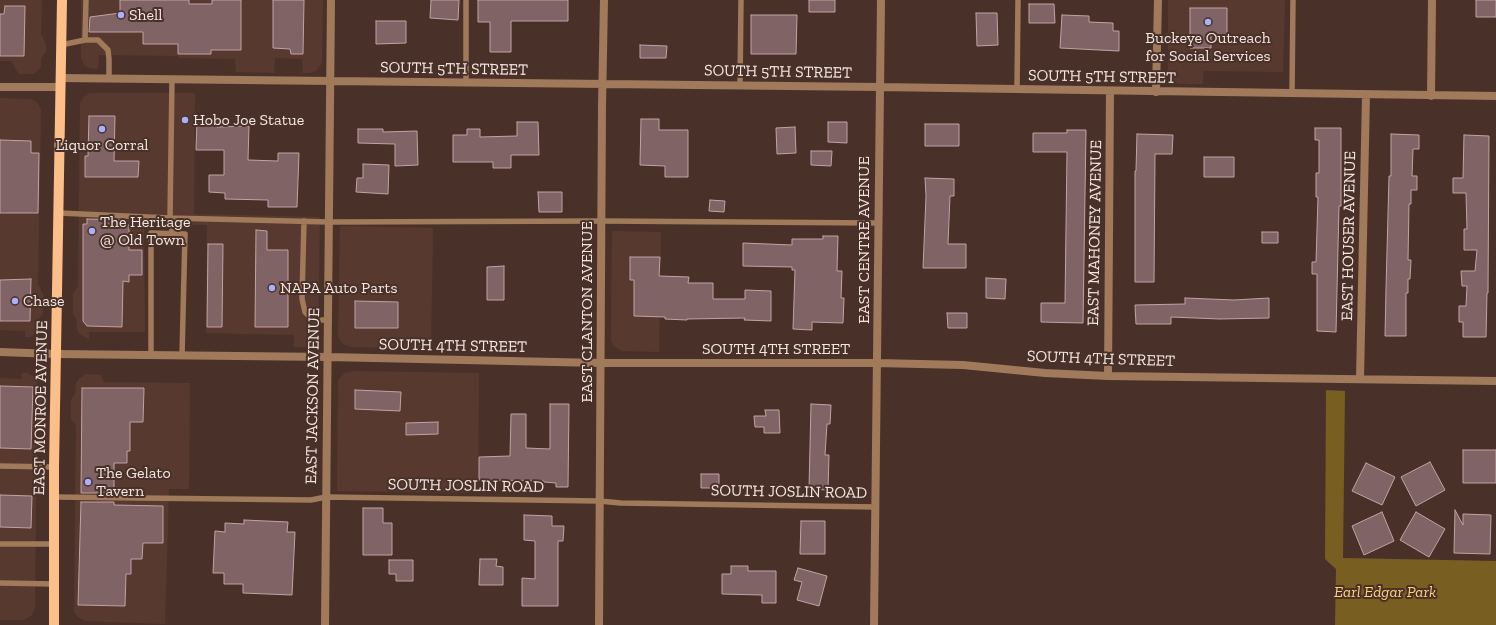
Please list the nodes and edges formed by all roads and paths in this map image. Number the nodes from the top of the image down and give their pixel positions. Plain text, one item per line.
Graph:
1 (62, 0) edge
2 (86, 0) edge
3 (331, 0) edge
4 (466, 0) edge
5 (604, 0) edge
6 (741, 0) edge
7 (881, 0) edge
8 (1018, 0) edge
9 (1158, 0) edge
10 (1293, 0) edge
11 (1432, 0) edge
12 (85, 40) junction
13 (61, 45) junction
14 (109, 78) junction
15 (172, 79) junction
16 (60, 82) junction
17 (330, 82) junction
18 (466, 83) junction
19 (602, 84) junction
20 (740, 86) junction
21 (0, 87) edge
22 (879, 87) junction
23 (1017, 90) junction
24 (1110, 91) junction
25 (1156, 92) junction
26 (1292, 94) junction
27 (1366, 95) junction
28 (1431, 96) junction
29 (1496, 96) edge
30 (59, 213) junction
31 (171, 218) junction
32 (304, 221) junction
33 (602, 221) junction
34 (329, 222) junction
35 (878, 223) junction
36 (172, 233) junction
37 (328, 320) junction
38 (0, 352) edge
39 (56, 354) junction
40 (151, 355) junction
41 (182, 355) junction
42 (328, 357) junction
43 (600, 363) junction
44 (877, 363) junction
45 (1108, 376) junction
46 (1360, 379) junction
47 (1496, 381) edge
48 (0, 466) edge
49 (54, 467) junction
50 (55, 497) junction
51 (326, 497) junction
52 (599, 501) junction
53 (876, 507) junction
54 (0, 544) edge
55 (55, 544) junction
56 (0, 583) edge
57 (54, 584) junction
58 (54, 625) edge
59 (325, 625) edge
60 (599, 625) edge
61 (874, 625) edge

1 - 13 main road, EAST MONROE AVENUE
2 - 12 lane
3 - 17 street, EAST JACKSON AVENUE
4 - 18 lane
5 - 19 street, EAST CLANTON AVENUE
6 - 20 lane
7 - 22 street, EAST CENTRE AVENUE
8 - 23 lane
9 - 25 street
10 - 26 lane
11 - 28 street
12 - 13 lane
12 - 14 lane
13 - 16 main road, EAST MONROE AVENUE
14 - 15 street, SOUTH 5TH STREET
14 - 16 street, SOUTH 5TH STREET
15 - 17 street, SOUTH 5TH STREET
15 - 31 lane
16 - 21 street, SOUTH 5TH STREET
16 - 30 main road, EAST MONROE AVENUE
17 - 18 street, SOUTH 5TH STREET
17 - 34 street, EAST JACKSON AVENUE
18 - 19 street, SOUTH 5TH STREET
19 - 20 street, SOUTH 5TH STREET
19 - 33 street, EAST CLANTON AVENUE
20 - 22 street, SOUTH 5TH STREET
22 - 23 street, SOUTH 5TH STREET
22 - 35 street, EAST CENTRE AVENUE
23 - 24 street, SOUTH 5TH STREET
24 - 25 street, SOUTH 5TH STREET
24 - 45 street, EAST MAHONEY AVENUE
25 - 26 street, SOUTH 5TH STREET
26 - 27 street, SOUTH 5TH STREET
27 - 28 street, SOUTH 5TH STREET
27 - 46 street, EAST HOUSER AVENUE
28 - 29 street, SOUTH 5TH STREET
30 - 31 lane
30 - 39 main road, EAST MONROE AVENUE
31 - 32 lane
31 - 36 lane
32 - 34 lane
32 - 37 lane
33 - 34 lane
33 - 35 lane
33 - 43 street, EAST CLANTON AVENUE
34 - 37 street, EAST JACKSON AVENUE
35 - 44 street, EAST CENTRE AVENUE
36 - 40 lane
36 - 41 lane
37 - 42 street, EAST JACKSON AVENUE
38 - 39 street, SOUTH 4TH STREET
39 - 40 street, SOUTH 4TH STREET
39 - 49 main road, EAST MONROE AVENUE
40 - 41 street, SOUTH 4TH STREET
41 - 42 street, SOUTH 4TH STREET
42 - 43 street, SOUTH 4TH STREET
42 - 51 street, EAST JACKSON AVENUE
43 - 44 street, SOUTH 4TH STREET
43 - 52 street, EAST CLANTON AVENUE
44 - 45 street, SOUTH 4TH STREET
44 - 53 street, EAST CENTRE AVENUE
45 - 46 street, SOUTH 4TH STREET
46 - 47 street, SOUTH 4TH STREET
48 - 49 lane
49 - 50 main road, EAST MONROE AVENUE
50 - 51 lane, SOUTH JOSLIN ROAD
50 - 55 main road, EAST MONROE AVENUE
51 - 52 lane, SOUTH JOSLIN ROAD
51 - 59 street, EAST JACKSON AVENUE
52 - 53 lane, SOUTH JOSLIN ROAD
52 - 60 street, EAST CLANTON AVENUE
53 - 61 street, EAST CENTRE AVENUE
54 - 55 lane
55 - 57 main road, EAST MONROE AVENUE
56 - 57 lane
57 - 58 main road, EAST MONROE AVENUE

